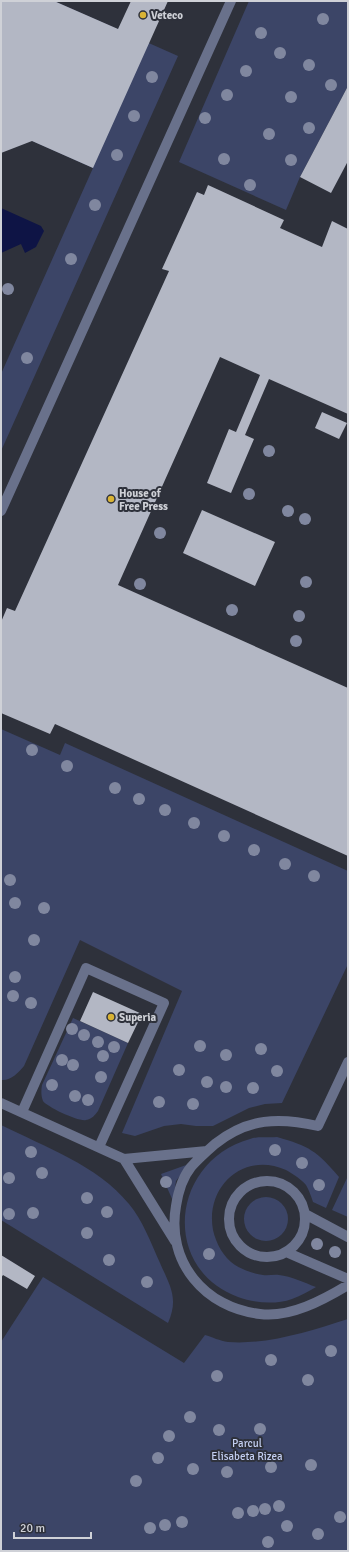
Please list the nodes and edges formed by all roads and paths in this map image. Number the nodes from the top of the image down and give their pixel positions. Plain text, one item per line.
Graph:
1 (231, 1) edge
2 (1, 511) edge
3 (348, 1062) edge
4 (1, 1103) edge
5 (22, 1112) junction
6 (99, 1148) junction
7 (207, 1151) junction
8 (124, 1159) junction
9 (305, 1214) junction
10 (348, 1237) edge
11 (176, 1241) junction
12 (286, 1252) junction
13 (348, 1279) edge
14 (348, 1285) edge

1 - 2 lane
3 - 7 lane
4 - 5 lane
5 - 6 lane
5 - 6 lane
6 - 8 lane
7 - 8 lane
7 - 11 lane
8 - 11 lane
9 - 10 lane
9 - 12 lane
9 - 12 lane
11 - 14 lane
12 - 13 lane

